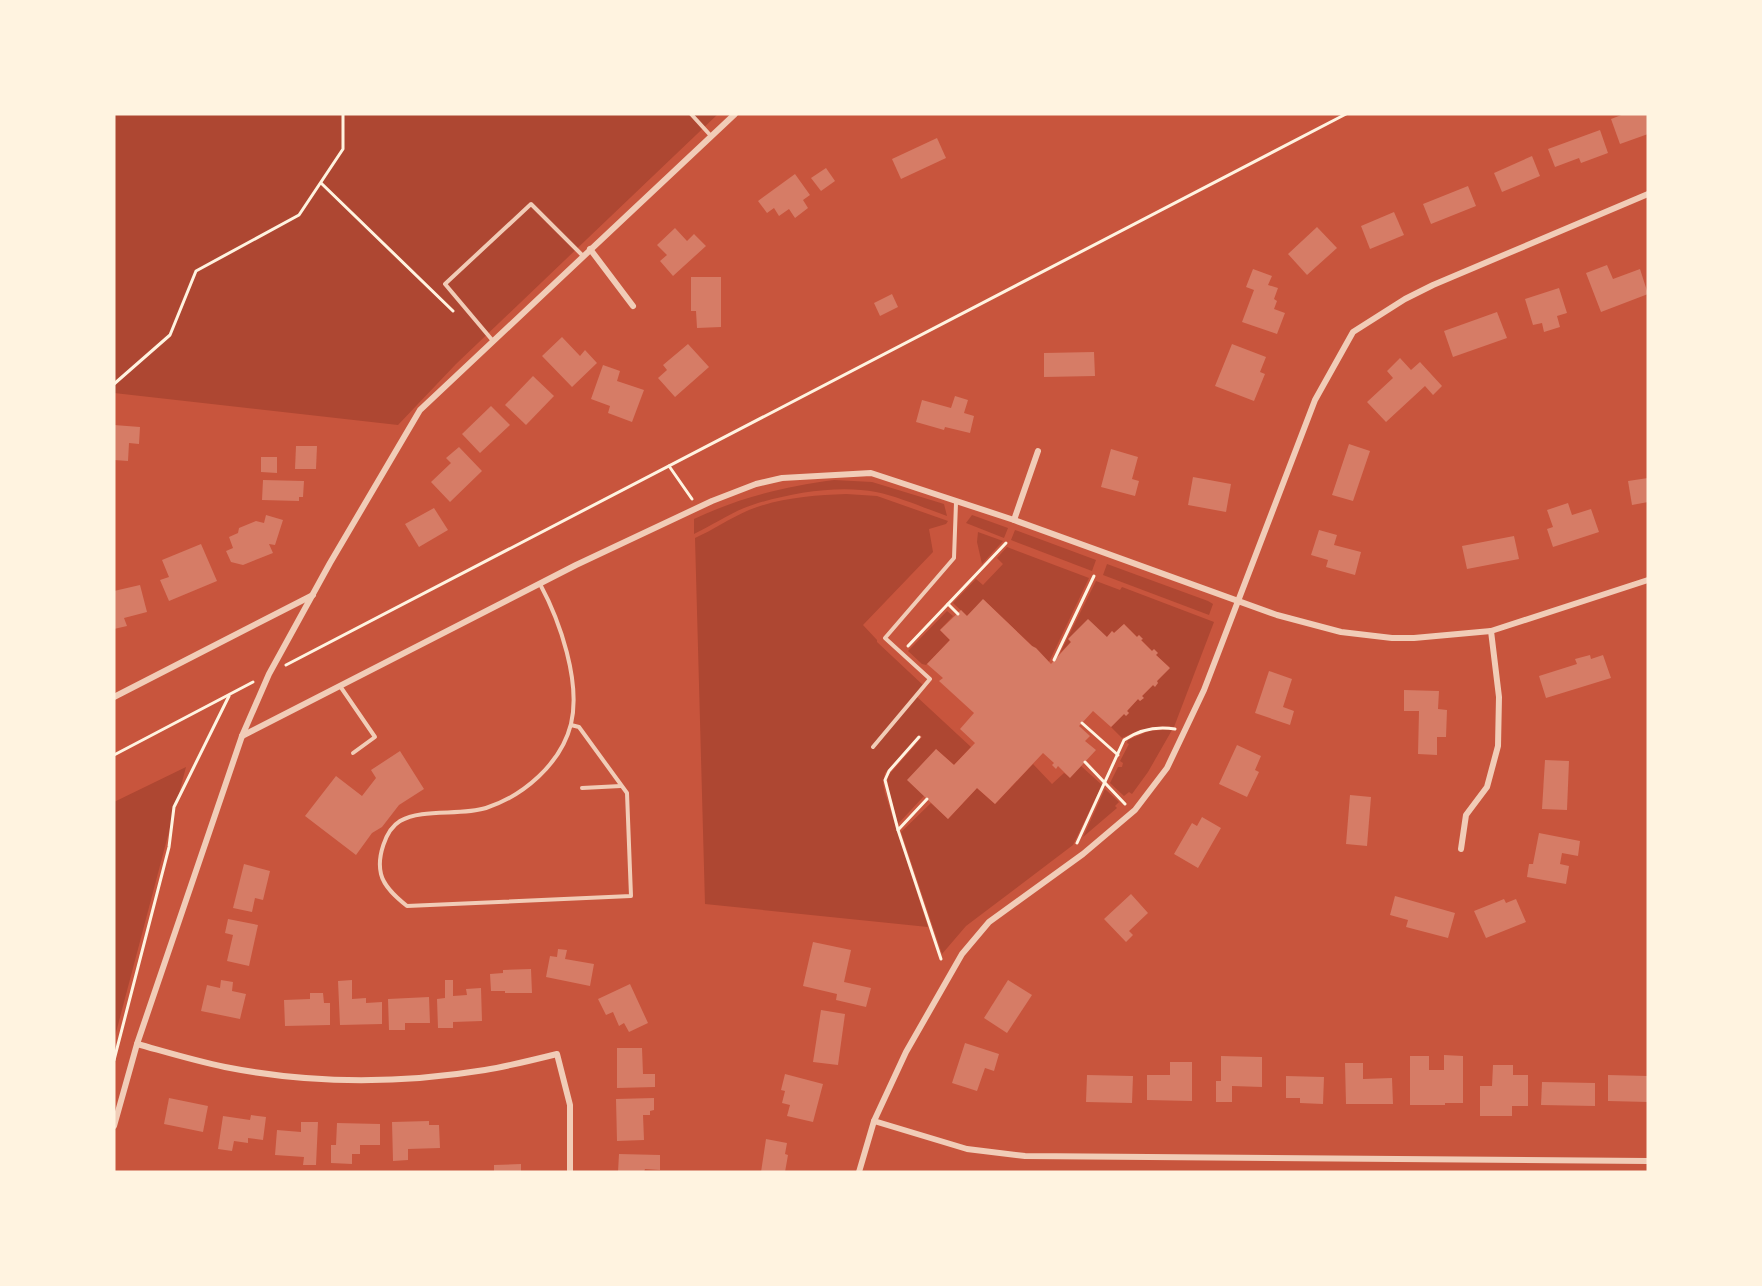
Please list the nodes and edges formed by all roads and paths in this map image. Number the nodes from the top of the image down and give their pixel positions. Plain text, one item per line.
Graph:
1 (343, 114) edge
2 (691, 114) edge
3 (735, 114) edge
4 (1346, 114) edge
5 (711, 136) junction
6 (321, 183) junction
7 (1648, 195) edge
8 (590, 249) junction
9 (584, 256) junction
10 (633, 306) dead end
11 (454, 312) dead end
12 (494, 341) junction
13 (114, 384) edge
14 (1038, 450) dead end
15 (669, 466) junction
16 (956, 502) junction
17 (698, 508) junction
18 (1014, 520) junction
19 (1006, 543) dead end
20 (1094, 576) dead end
21 (1648, 580) edge
22 (540, 584) junction
23 (314, 595) junction
24 (1237, 600) junction
25 (948, 604) junction
26 (958, 614) dead end
27 (1491, 631) junction
28 (902, 653) junction
29 (1054, 660) dead end
30 (269, 674) junction
31 (340, 686) junction
32 (230, 695) junction
33 (114, 697) edge
34 (1082, 723) dead end
35 (570, 724) junction
36 (1175, 729) dead end
37 (242, 736) junction
38 (920, 737) dead end
39 (873, 747) dead end
40 (353, 753) dead end
41 (114, 755) edge
42 (1118, 755) junction
43 (1084, 762) dead end
44 (1106, 784) junction
45 (621, 786) junction
46 (582, 788) dead end
47 (927, 799) dead end
48 (1125, 804) dead end
49 (898, 830) junction
50 (1077, 845) dead end
51 (1461, 849) dead end
52 (941, 959) dead end
53 (136, 1044) junction
54 (114, 1060) edge
55 (874, 1121) junction
56 (114, 1126) edge
57 (1648, 1161) edge
58 (570, 1172) edge
59 (859, 1172) edge

1 - 6 path
2 - 5 lane
3 - 5 street
4 - 15 path
5 - 8 street
6 - 11 path
6 - 13 path
7 - 24 street
8 - 9 street
8 - 10 street
9 - 12 street
9 - 12 lane
12 - 23 street
14 - 18 street
15 - 17 path
15 - 30 path
16 - 17 street
16 - 18 street
16 - 28 lane
17 - 22 street
18 - 24 street
19 - 25 path
20 - 29 path
21 - 27 street
22 - 31 street
22 - 35 lane
23 - 30 street
23 - 33 street
24 - 27 street
24 - 55 street
25 - 26 path
25 - 28 path
27 - 51 street
28 - 39 lane
30 - 32 path
30 - 37 street
31 - 37 street
31 - 40 lane
32 - 41 path
32 - 54 path
34 - 42 path
35 - 45 lane
35 - 45 lane
36 - 42 path
37 - 53 street
38 - 49 path
42 - 44 path
43 - 44 path
44 - 48 path
44 - 50 path
45 - 46 lane
47 - 49 path
49 - 52 path
53 - 56 street
53 - 58 street
55 - 57 street
55 - 59 street

